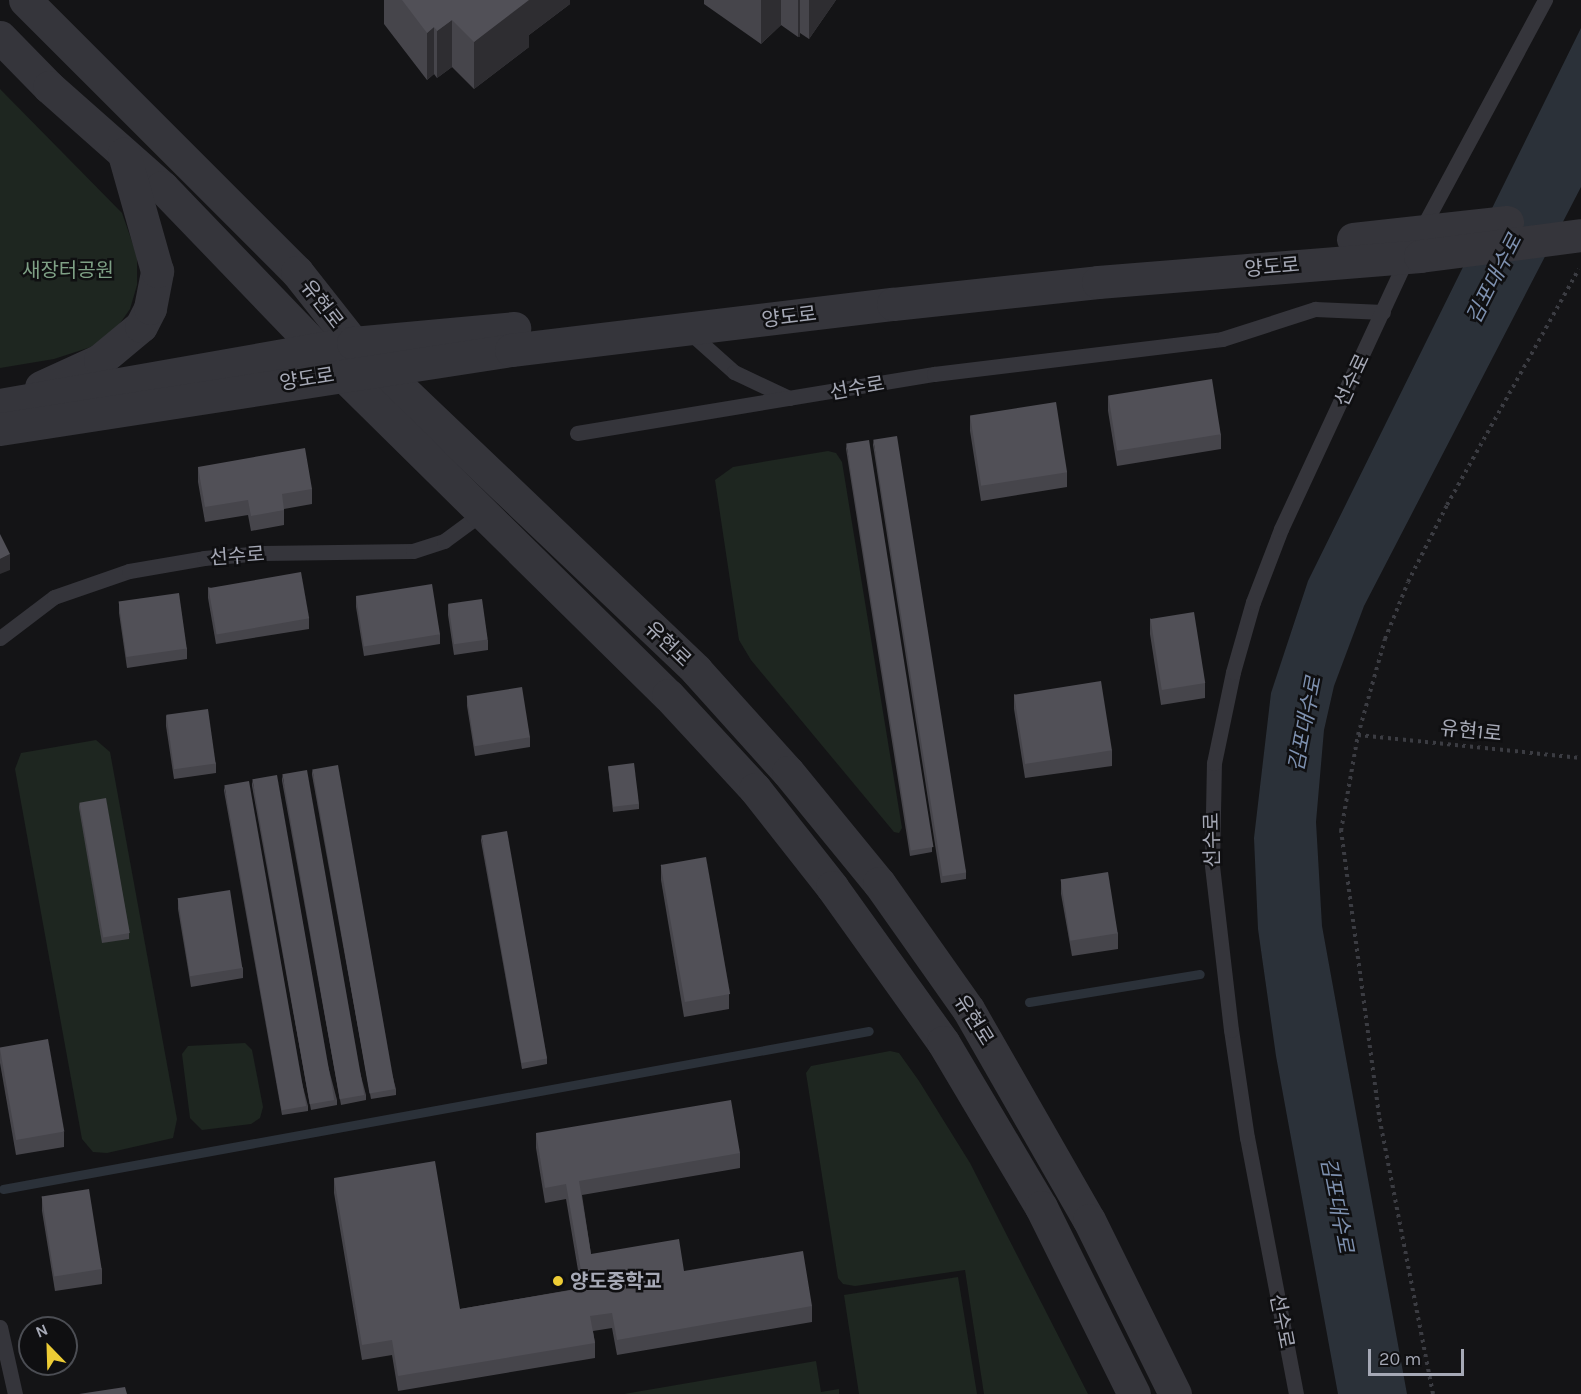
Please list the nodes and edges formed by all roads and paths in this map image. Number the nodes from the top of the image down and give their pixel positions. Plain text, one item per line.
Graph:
1 (25, 0) edge
2 (1545, 0) edge
3 (0, 37) edge
4 (124, 154) junction
5 (1581, 213) edge
6 (1581, 235) edge
7 (1420, 244) junction
8 (1581, 266) edge
9 (1383, 312) junction
10 (686, 329) junction
11 (353, 343) junction
12 (319, 350) junction
13 (377, 368) junction
14 (342, 374) junction
15 (792, 399) junction
16 (1, 413) edge
17 (577, 433) dead end
18 (482, 513) junction
19 (0, 638) edge
20 (1358, 735) junction
21 (1581, 758) edge
22 (0, 1327) edge
23 (15, 1394) edge
24 (1134, 1394) edge
25 (1175, 1394) edge
26 (1296, 1394) edge
27 (1433, 1394) edge

1 - 11 street, 유현로
2 - 7 lane, 선수로
3 - 4 street, 유현로
4 - 12 street, 유현로
4 - 16 street
5 - 7 street, 양도로
6 - 7 street, 양도로
7 - 9 lane, 선수로
7 - 10 street, 양도로
7 - 11 street, 양도로
8 - 20 path
9 - 15 lane, 선수로
9 - 26 lane, 선수로
10 - 13 street, 양도로
10 - 15 lane
11 - 12 street, 양도로
11 - 13 street, 유현로
12 - 14 street, 유현로
12 - 16 street, 양도로
13 - 14 street, 양도로
13 - 25 street, 유현로
14 - 16 street, 양도로
14 - 18 street, 유현로
15 - 17 lane, 선수로
18 - 19 lane, 선수로
18 - 24 street, 유현로
20 - 21 path, 유현1로
20 - 27 path
22 - 23 lane

